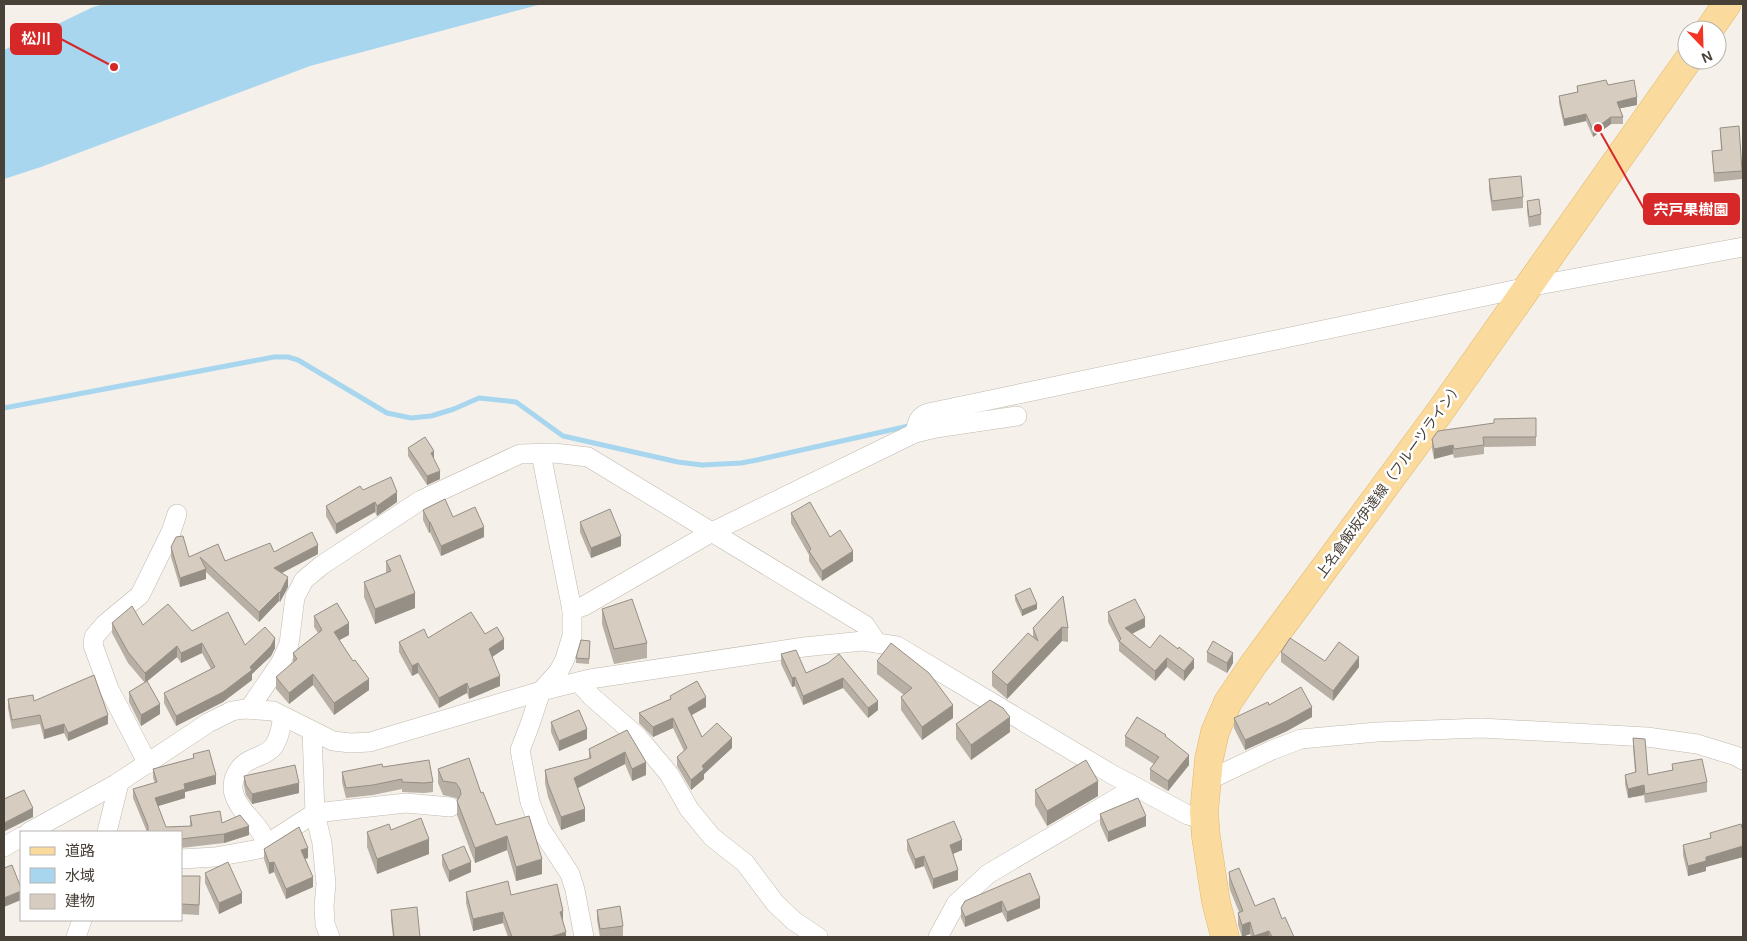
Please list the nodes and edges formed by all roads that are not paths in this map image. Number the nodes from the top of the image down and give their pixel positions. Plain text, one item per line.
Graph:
1 (1727, 4) edge
2 (1716, 20) edge
3 (1681, 70) edge
4 (1743, 247) edge
5 (1528, 287) junction
6 (1016, 416) dead end
7 (916, 433) junction
8 (541, 454) junction
9 (177, 514) dead end
10 (712, 532) junction
11 (572, 610) junction
12 (877, 643) junction
13 (579, 682) junction
14 (541, 691) junction
15 (249, 709) junction
16 (283, 716) junction
17 (312, 731) junction
18 (1743, 760) edge
19 (148, 764) junction
20 (119, 782) junction
21 (1206, 784) junction
22 (1136, 787) junction
23 (450, 807) dead end
24 (316, 813) junction
25 (1204, 819) junction
26 (31, 831) edge
27 (107, 831) edge
28 (20, 838) edge
29 (268, 844) junction
30 (4, 846) edge
31 (182, 859) edge
32 (82, 921) edge
33 (76, 937) edge
34 (330, 937) edge
35 (584, 937) edge
36 (818, 937) edge
37 (938, 937) edge
38 (1225, 937) edge

1 - 2 main road
3 - 5 main road, 上名倉飯坂伊達線（フルーツライン）
4 - 5 street
5 - 7 street
5 - 21 main road, 上名倉飯坂伊達線（フルーツライン）
6 - 7 street
7 - 10 street
8 - 10 street
8 - 11 street
8 - 15 street
9 - 19 street
10 - 11 street
10 - 12 street
11 - 14 street
12 - 13 street
12 - 22 street
13 - 14 street
13 - 36 street
14 - 17 street
14 - 35 street
15 - 16 street
15 - 19 street
16 - 17 street
16 - 29 street
17 - 24 street
18 - 21 street
19 - 20 street
20 - 26 street
20 - 27 street
21 - 25 main road, 上名倉飯坂伊達線（フルーツライン）
22 - 25 street
22 - 37 street
23 - 24 street
24 - 29 street
24 - 34 street
25 - 38 main road, 上名倉飯坂伊達線（フルーツライン）
28 - 30 street
29 - 31 street
32 - 33 street

